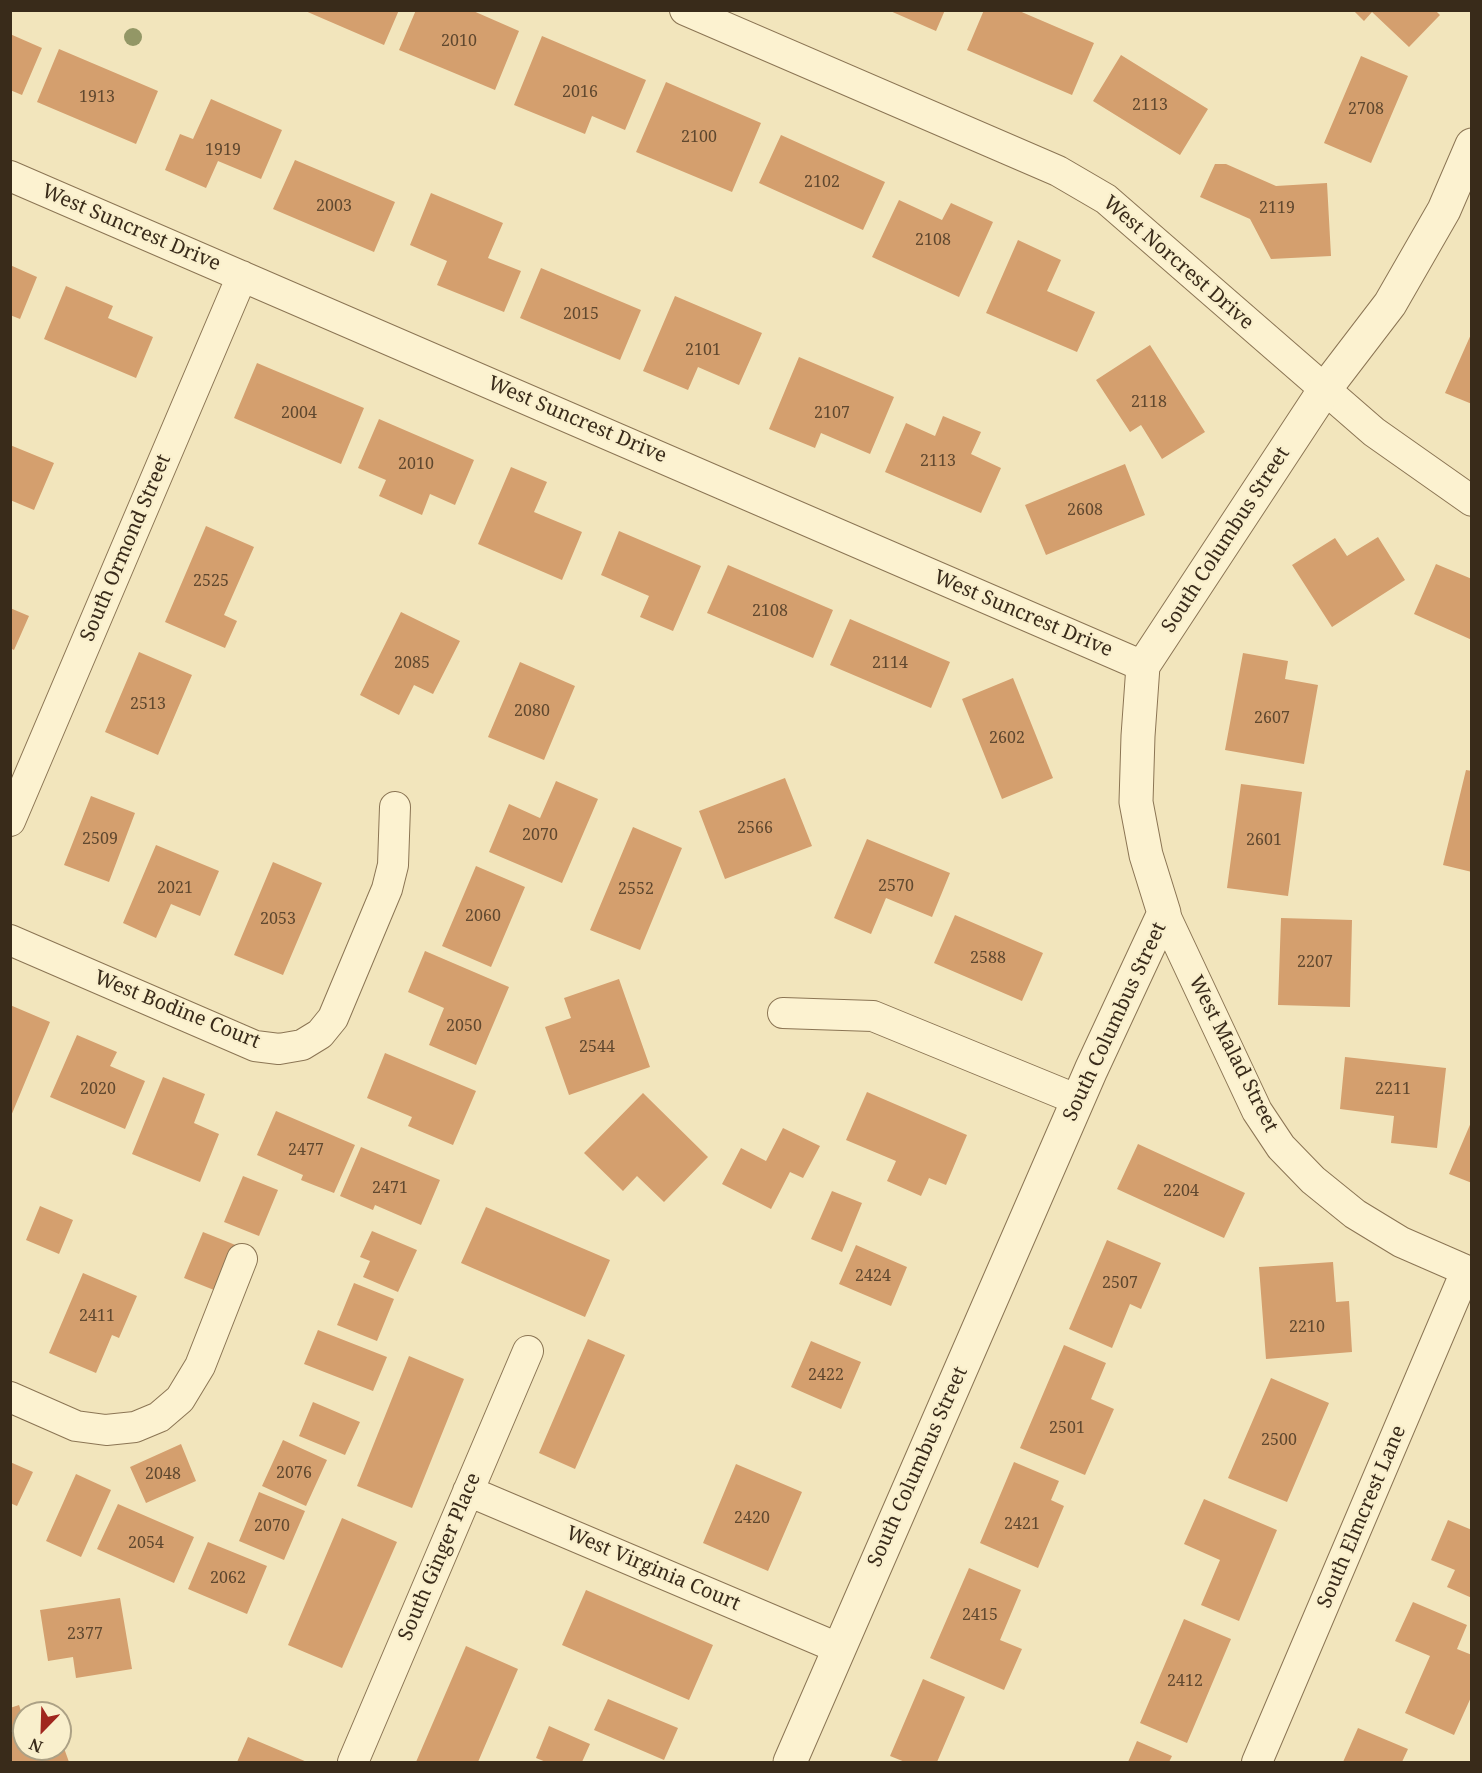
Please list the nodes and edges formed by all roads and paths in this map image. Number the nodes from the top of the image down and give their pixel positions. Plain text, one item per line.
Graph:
1 (685, 10) edge
2 (1472, 145) edge
3 (10, 176) edge
4 (242, 276) junction
5 (1325, 389) junction
6 (1472, 501) edge
7 (1143, 666) junction
8 (395, 807) dead end
9 (10, 821) edge
10 (1164, 914) junction
11 (10, 940) edge
12 (783, 1013) dead end
13 (1078, 1100) junction
14 (242, 1259) dead end
15 (1469, 1272) edge
16 (528, 1352) dead end
17 (10, 1397) edge
18 (468, 1491) junction
19 (838, 1648) junction
20 (353, 1762) edge
21 (790, 1762) edge
22 (1257, 1762) edge

1 - 5 street, West Norcrest Drive
2 - 5 street, South Columbus Street
3 - 4 street, West Suncrest Drive
4 - 7 street, West Suncrest Drive
4 - 9 street, South Ormond Street
5 - 6 street, West Norcrest Drive
5 - 7 street, South Columbus Street
7 - 10 street, South Columbus Street
8 - 11 street, West Bodine Court
10 - 13 street, South Columbus Street
10 - 15 street, West Malad Street
12 - 13 street
13 - 19 street, South Columbus Street
14 - 17 street
15 - 22 street, South Elmcrest Lane
16 - 18 street, South Ginger Place
18 - 19 street, West Virginia Court
18 - 20 street, South Ginger Place
19 - 21 street, South Columbus Street

